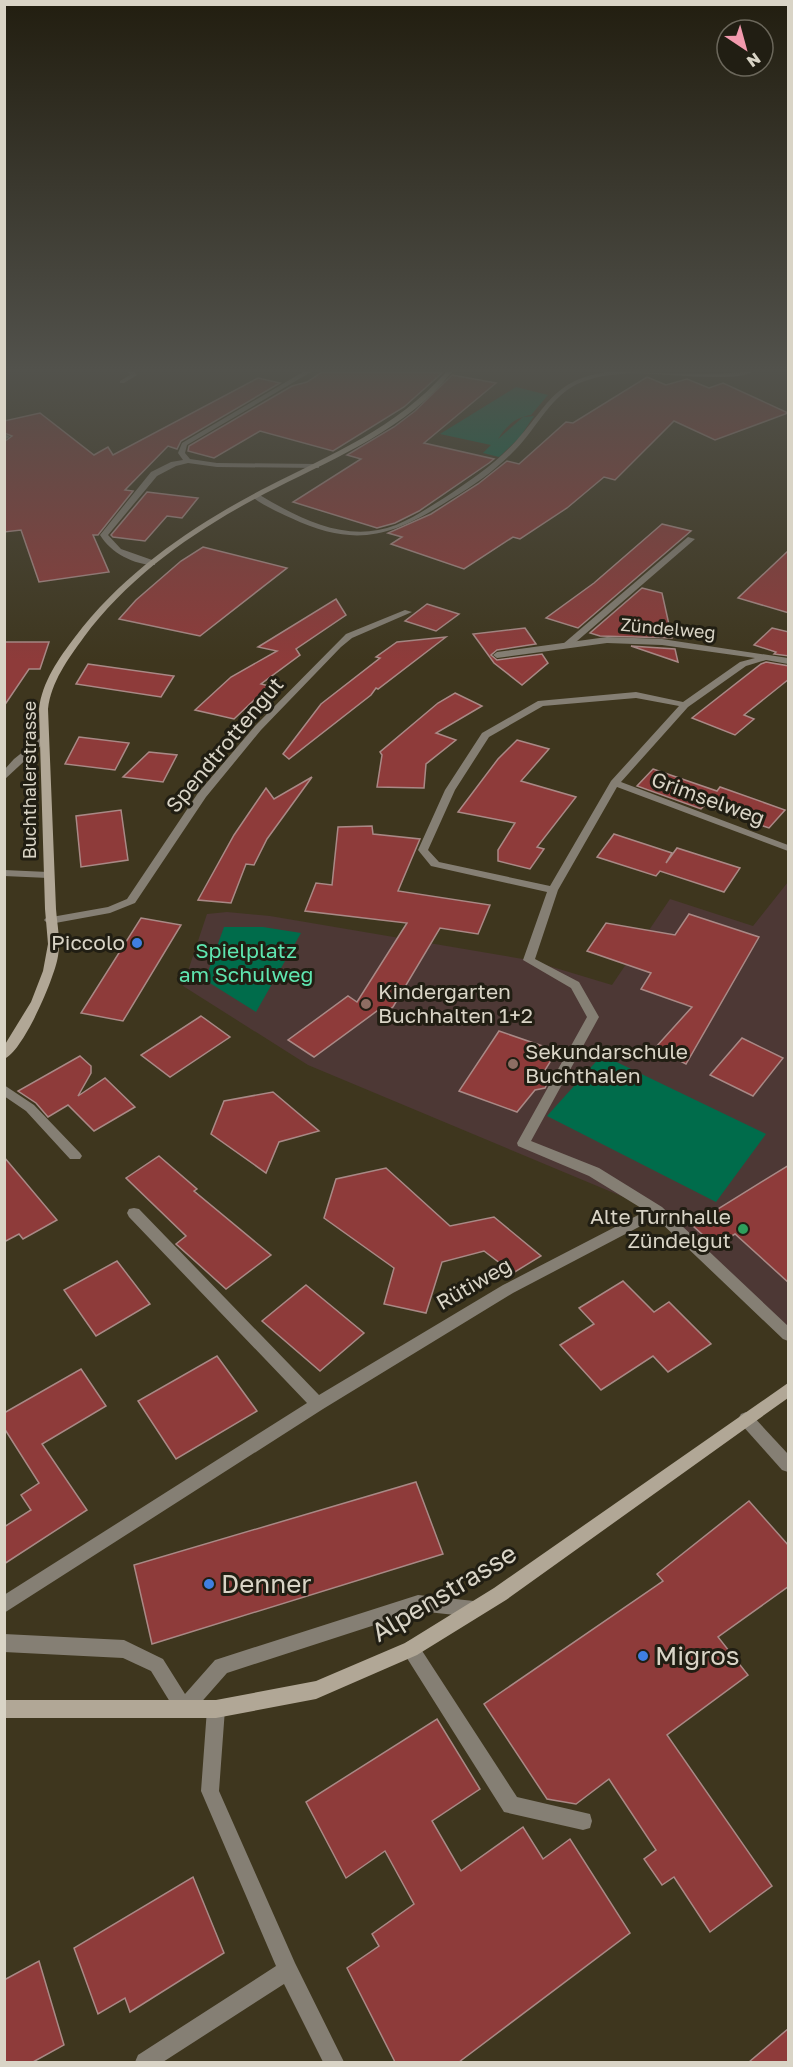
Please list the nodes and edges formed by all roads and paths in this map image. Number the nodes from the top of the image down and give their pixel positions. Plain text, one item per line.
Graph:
1 (165, 468) edge
2 (311, 468) edge
3 (489, 468) edge
4 (255, 496) junction
5 (691, 538) dead end
6 (152, 563) junction
7 (408, 612) dead end
8 (566, 646) junction
9 (497, 655) dead end
10 (766, 657) junction
11 (789, 661) edge
12 (685, 705) junction
13 (44, 738) junction
14 (4, 777) edge
15 (614, 783) junction
16 (789, 848) edge
17 (4, 873) edge
18 (48, 876) junction
19 (553, 890) junction
20 (50, 920) junction
21 (4, 1055) edge
22 (4, 1089) edge
23 (75, 1156) dead end
24 (657, 1211) junction
25 (134, 1214) dead end
26 (789, 1335) edge
27 (789, 1390) edge
28 (318, 1404) junction
29 (746, 1419) junction
30 (789, 1465) edge
31 (4, 1605) edge
32 (474, 1609) junction
33 (4, 1643) edge
34 (411, 1649) junction
35 (4, 1708) edge
36 (184, 1709) junction
37 (216, 1709) junction
38 (584, 1821) dead end
39 (288, 1971) junction
40 (145, 2062) edge
41 (334, 2062) edge

1 - 6 street
2 - 4 street, Buchthalerstrasse
3 - 4 street
4 - 6 street, Buchthalerstrasse
5 - 8 street, Zündelweg
6 - 13 street, Buchthalerstrasse
7 - 20 street, Spendtrottengut
8 - 9 street, Zündelweg
8 - 10 street, Zündelweg
10 - 11 street, Zündelweg
10 - 12 street
12 - 15 street
12 - 19 street
13 - 14 street
13 - 18 street, Buchthalerstrasse
15 - 16 street, Grimselweg
15 - 19 street
17 - 18 street
18 - 20 street, Buchthalerstrasse
19 - 24 street
20 - 21 street, Buchthalerstrasse
22 - 23 street
24 - 26 street
24 - 28 street, Rütiweg
25 - 28 street
27 - 29 street, Alpenstrasse
28 - 31 street, Rütiweg
29 - 30 street
29 - 32 street, Alpenstrasse
32 - 34 street, Alpenstrasse
32 - 36 street
33 - 36 street
34 - 37 street, Alpenstrasse
34 - 38 street
35 - 36 street, Alpenstrasse
36 - 37 street, Alpenstrasse
37 - 39 street
39 - 40 street
39 - 41 street

